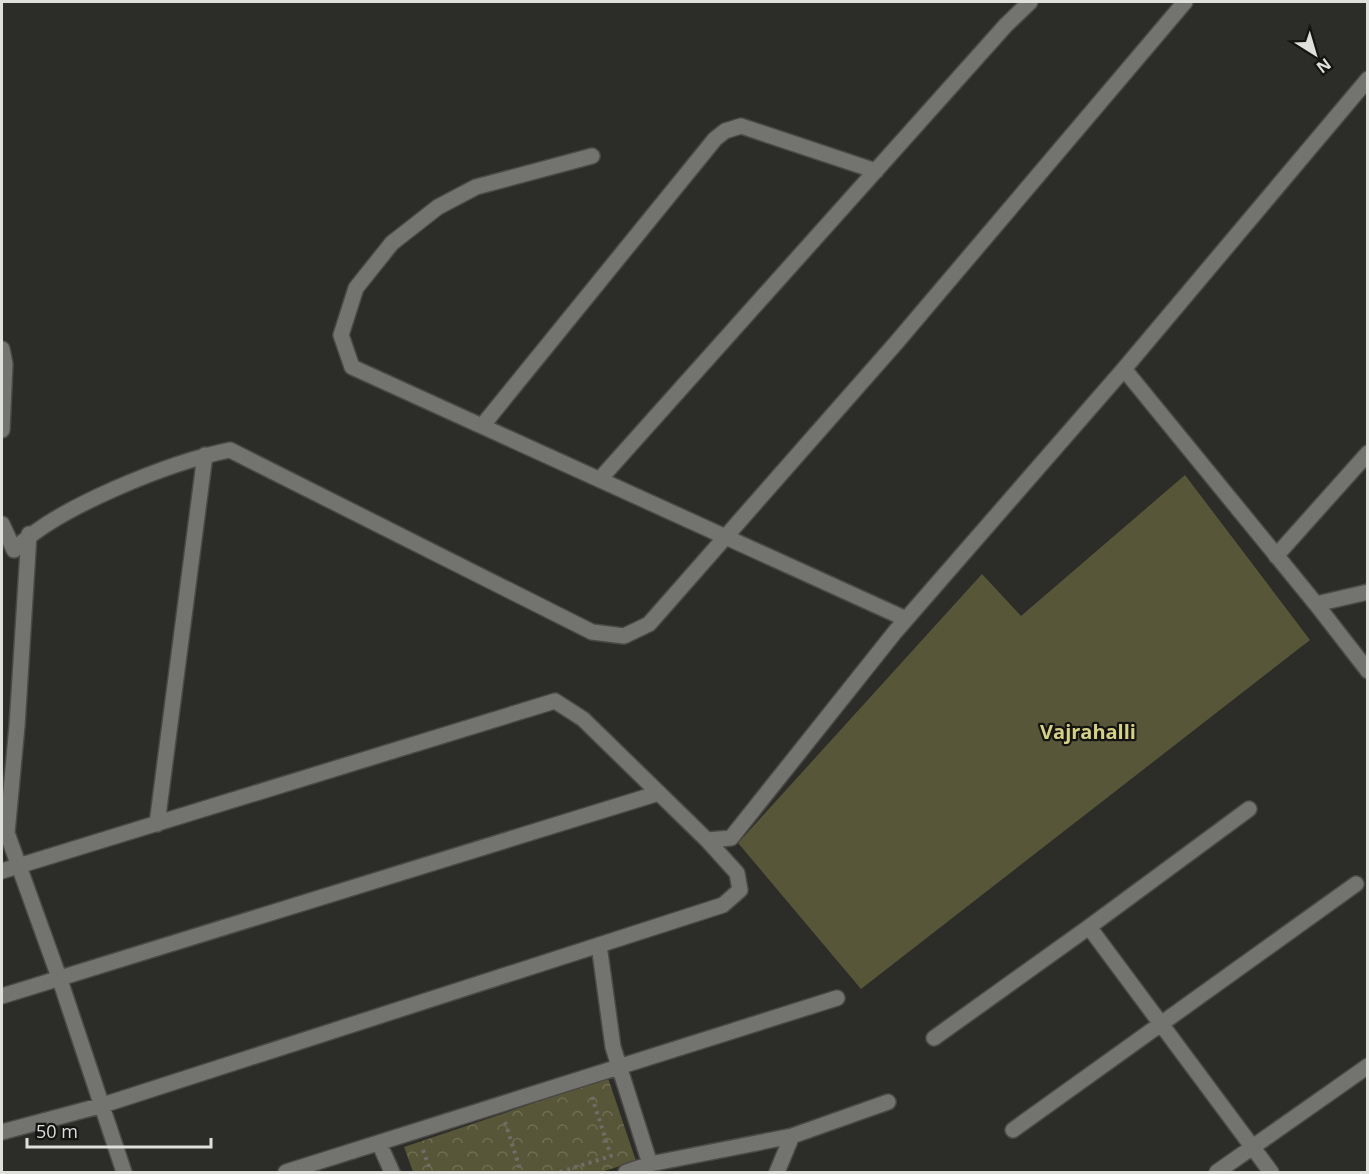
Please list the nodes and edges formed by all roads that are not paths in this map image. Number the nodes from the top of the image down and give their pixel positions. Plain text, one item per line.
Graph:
1 (1030, 2) edge
2 (1179, 4) edge
3 (1368, 78) edge
4 (592, 156) dead end
5 (876, 171) junction
6 (2, 349) edge
7 (1124, 369) junction
8 (482, 426) junction
9 (2, 430) edge
10 (1368, 453) edge
11 (205, 455) junction
12 (600, 480) junction
13 (2, 524) edge
14 (29, 534) junction
15 (725, 536) junction
16 (8, 552) edge
17 (1276, 556) junction
18 (1368, 591) edge
19 (1316, 604) junction
20 (906, 619) junction
21 (1368, 671) edge
22 (659, 793) junction
23 (1249, 809) dead end
24 (158, 824) junction
25 (707, 840) junction
26 (18, 867) junction
27 (2, 871) edge
28 (1356, 884) dead end
29 (1089, 927) junction
30 (599, 945) junction
31 (60, 980) junction
32 (2, 996) edge
33 (837, 998) dead end
34 (1161, 1024) junction
35 (934, 1038) dead end
36 (1368, 1066) edge
37 (619, 1068) junction
38 (888, 1102) dead end
39 (103, 1105) junction
40 (1013, 1130) dead end
41 (2, 1132) edge
42 (792, 1136) junction
43 (379, 1143) junction
44 (1252, 1147) junction
45 (650, 1164) junction
46 (124, 1173) edge
47 (286, 1173) edge
48 (392, 1173) edge
49 (626, 1173) edge
50 (777, 1173) edge
51 (1217, 1173) edge
52 (1271, 1173) edge

1 - 5 street
2 - 15 street
3 - 7 street
4 - 8 street
5 - 8 street
5 - 12 street
6 - 9 street
7 - 17 street
7 - 20 street
8 - 12 street
10 - 17 street
11 - 14 street
11 - 15 street
11 - 24 street
12 - 15 street
13 - 16 street
14 - 16 street
14 - 26 street
15 - 20 street
17 - 19 street
18 - 19 street
19 - 21 street
20 - 25 street
22 - 24 street
22 - 25 street
22 - 31 street
23 - 29 street
24 - 26 street
25 - 30 street
26 - 27 street
26 - 31 street
28 - 34 street
29 - 34 street
29 - 35 street
30 - 37 street
30 - 39 street
31 - 32 street
31 - 39 street
33 - 37 street
34 - 40 street
34 - 44 street
36 - 44 street
37 - 43 street
37 - 45 street
38 - 42 street
39 - 41 street
39 - 46 street
42 - 45 street
42 - 50 street
43 - 47 street
43 - 48 street
44 - 51 street
44 - 52 street
45 - 49 street

